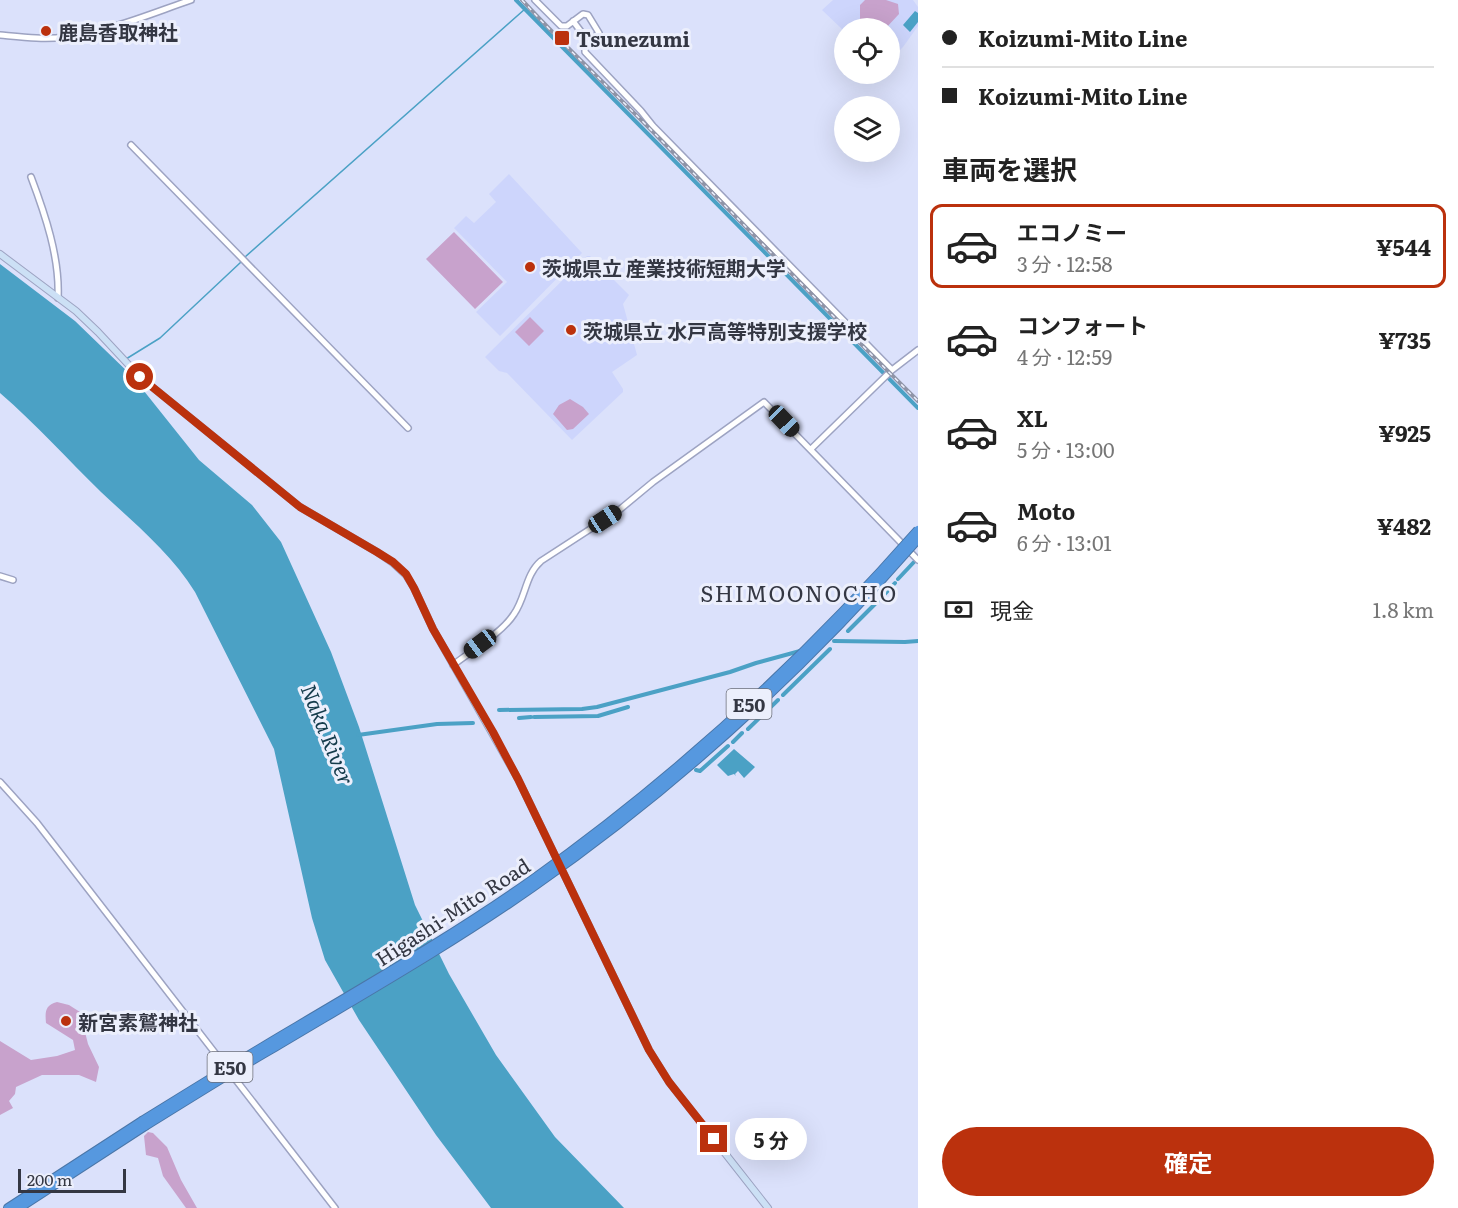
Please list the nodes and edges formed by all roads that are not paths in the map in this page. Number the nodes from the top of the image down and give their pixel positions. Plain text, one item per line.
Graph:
1 (191, 0) edge
2 (535, 0) edge
3 (573, 21) junction
4 (0, 35) edge
5 (588, 41) junction
6 (131, 145) dead end
7 (31, 177) dead end
8 (0, 254) edge
9 (58, 298) junction
10 (918, 350) edge
11 (888, 374) junction
12 (408, 428) dead end
13 (810, 448) junction
14 (918, 530) edge
15 (918, 539) edge
16 (918, 560) edge
17 (0, 576) edge
18 (13, 580) dead end
19 (453, 665) junction
20 (0, 782) edge
21 (144, 1124) junction
22 (8, 1208) edge
23 (19, 1208) edge
24 (335, 1208) edge
25 (768, 1208) edge

1 - 4 street
2 - 3 street
3 - 5 street
3 - 5 street
5 - 11 street
6 - 12 street
7 - 9 street
8 - 9 main road
9 - 19 main road
10 - 11 street
11 - 13 street
13 - 16 street
13 - 19 street
14 - 21 highway, Higashi-Mito Road / E50, bridge
15 - 21 highway, Higashi-Mito Road / E50, bridge
17 - 18 street
19 - 25 main road
20 - 24 street
21 - 22 highway, Higashi-Mito Road / E50
21 - 23 highway, Higashi-Mito Road / E50

